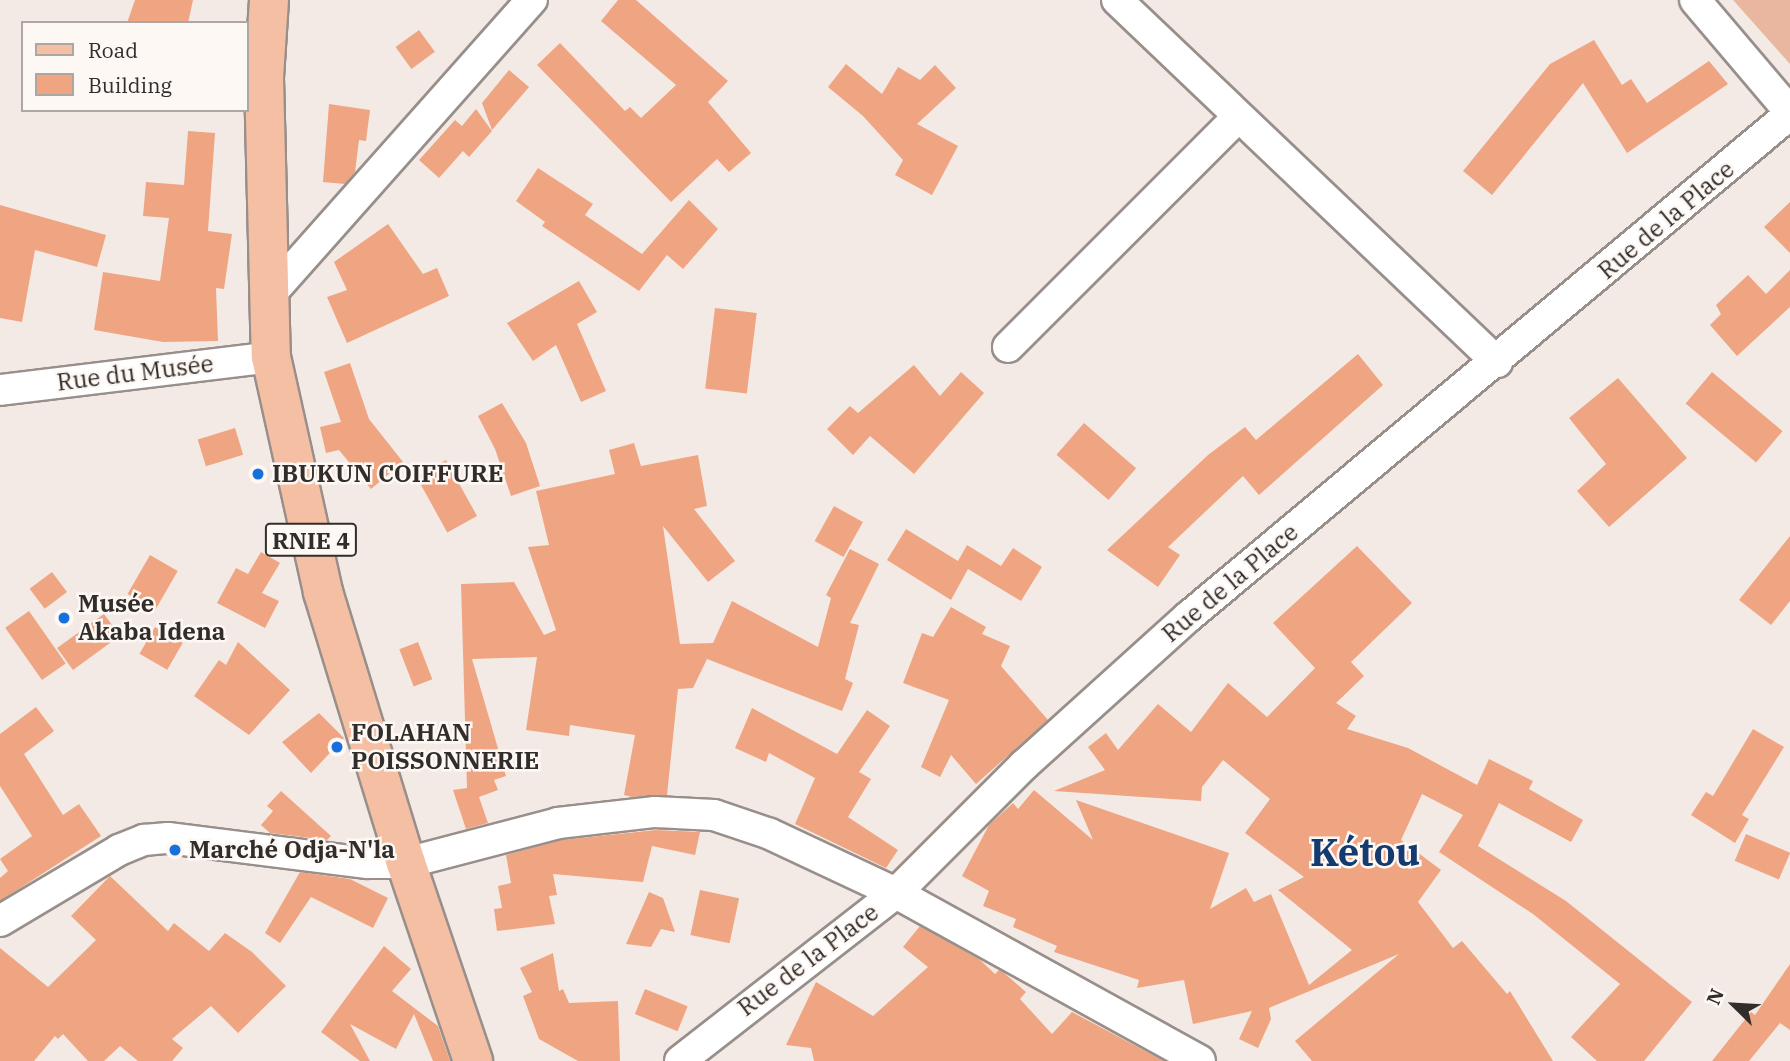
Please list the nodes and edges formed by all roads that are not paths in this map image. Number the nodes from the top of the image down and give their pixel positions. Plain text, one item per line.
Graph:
1 (269, 0) edge
2 (532, 0) edge
3 (1117, 0) edge
4 (1695, 0) edge
5 (1790, 113) edge
6 (1237, 118) junction
7 (267, 298) junction
8 (1008, 347) dead end
9 (271, 357) junction
10 (1497, 362) junction
11 (0, 390) edge
12 (406, 863) junction
13 (896, 894) junction
14 (0, 921) edge
15 (473, 1061) edge
16 (680, 1061) edge
17 (1200, 1061) edge

1 - 7 main road, RNIE 4
2 - 7 street
3 - 6 street
4 - 5 street
5 - 10 street, Rue de la Place
6 - 8 street
6 - 10 street
7 - 9 main road, RNIE 4
9 - 11 street, Rue du Musée
9 - 12 main road, RNIE 4
10 - 13 street, Rue de la Place
12 - 13 street
12 - 14 street
12 - 15 main road, RNIE 4
13 - 16 street, Rue de la Place
13 - 17 street

